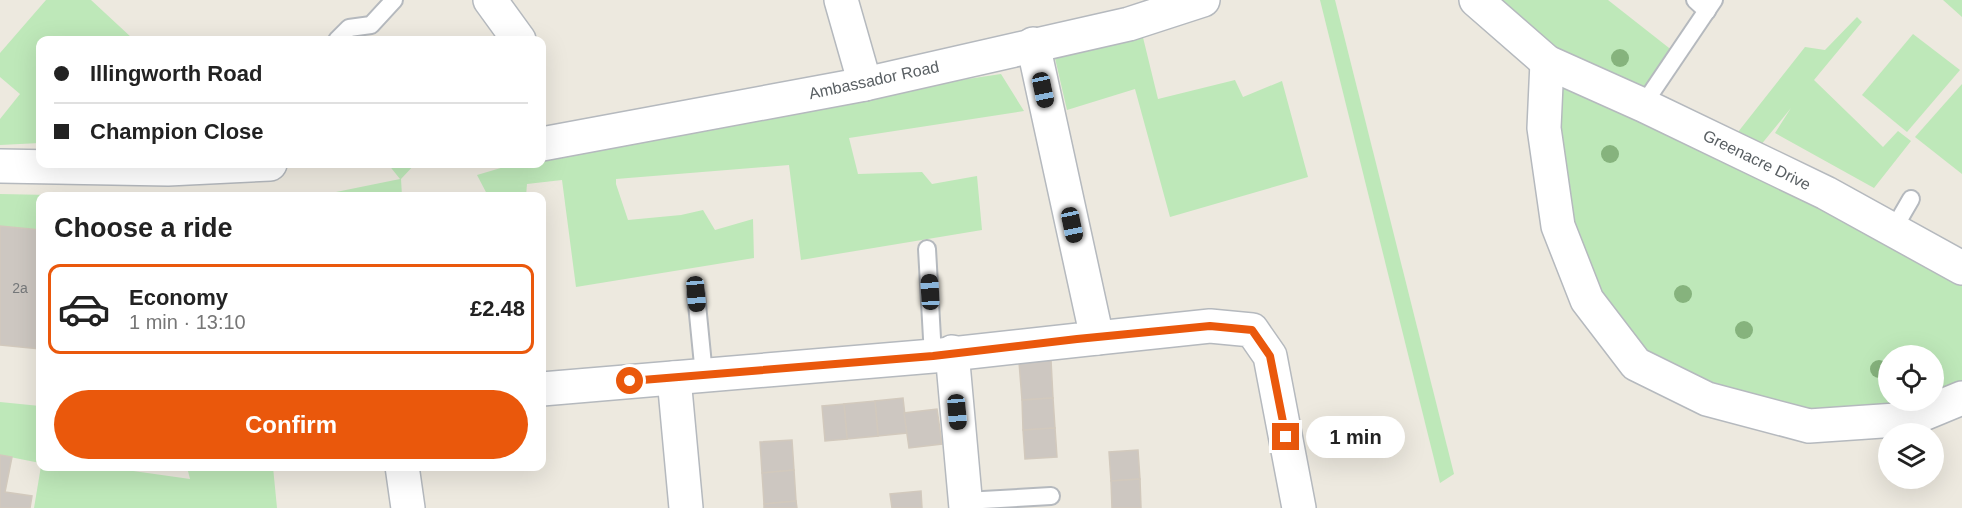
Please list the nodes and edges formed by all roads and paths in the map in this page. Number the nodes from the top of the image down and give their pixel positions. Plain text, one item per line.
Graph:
1 (394, 0) edge
2 (490, 0) edge
3 (841, 0) edge
4 (1203, 0) edge
5 (1476, 0) edge
6 (1706, 4) edge
7 (342, 36) edge
8 (516, 36) edge
9 (1034, 44) junction
10 (1547, 62) junction
11 (865, 84) junction
12 (1643, 105) junction
13 (546, 143) edge
14 (0, 166) edge
15 (36, 167) edge
16 (112, 168) edge
17 (188, 168) edge
18 (1911, 199) dead end
19 (1893, 230) junction
20 (927, 249) dead end
21 (1962, 268) edge
22 (696, 294) dead end
23 (1097, 338) junction
24 (943, 354) junction
25 (689, 376) junction
26 (546, 389) edge
27 (1962, 398) edge
28 (403, 471) edge
29 (1051, 496) dead end
30 (966, 505) edge
31 (408, 508) edge
32 (686, 508) edge
33 (1299, 508) edge

1 - 7 lane
2 - 8 street
3 - 11 street
4 - 9 street, Ambassador Road
5 - 10 street, Greenacre Drive
6 - 12 lane
9 - 11 street, Ambassador Road
9 - 23 street
10 - 12 street, Greenacre Drive
10 - 27 street
11 - 13 street, Ambassador Road
12 - 19 street, Greenacre Drive
14 - 15 street
16 - 17 street
18 - 19 lane
19 - 21 street, Greenacre Drive
20 - 24 lane
22 - 25 lane
23 - 24 street
23 - 33 street
24 - 25 street
24 - 30 street
25 - 26 street
25 - 32 street
28 - 31 street
29 - 30 lane

